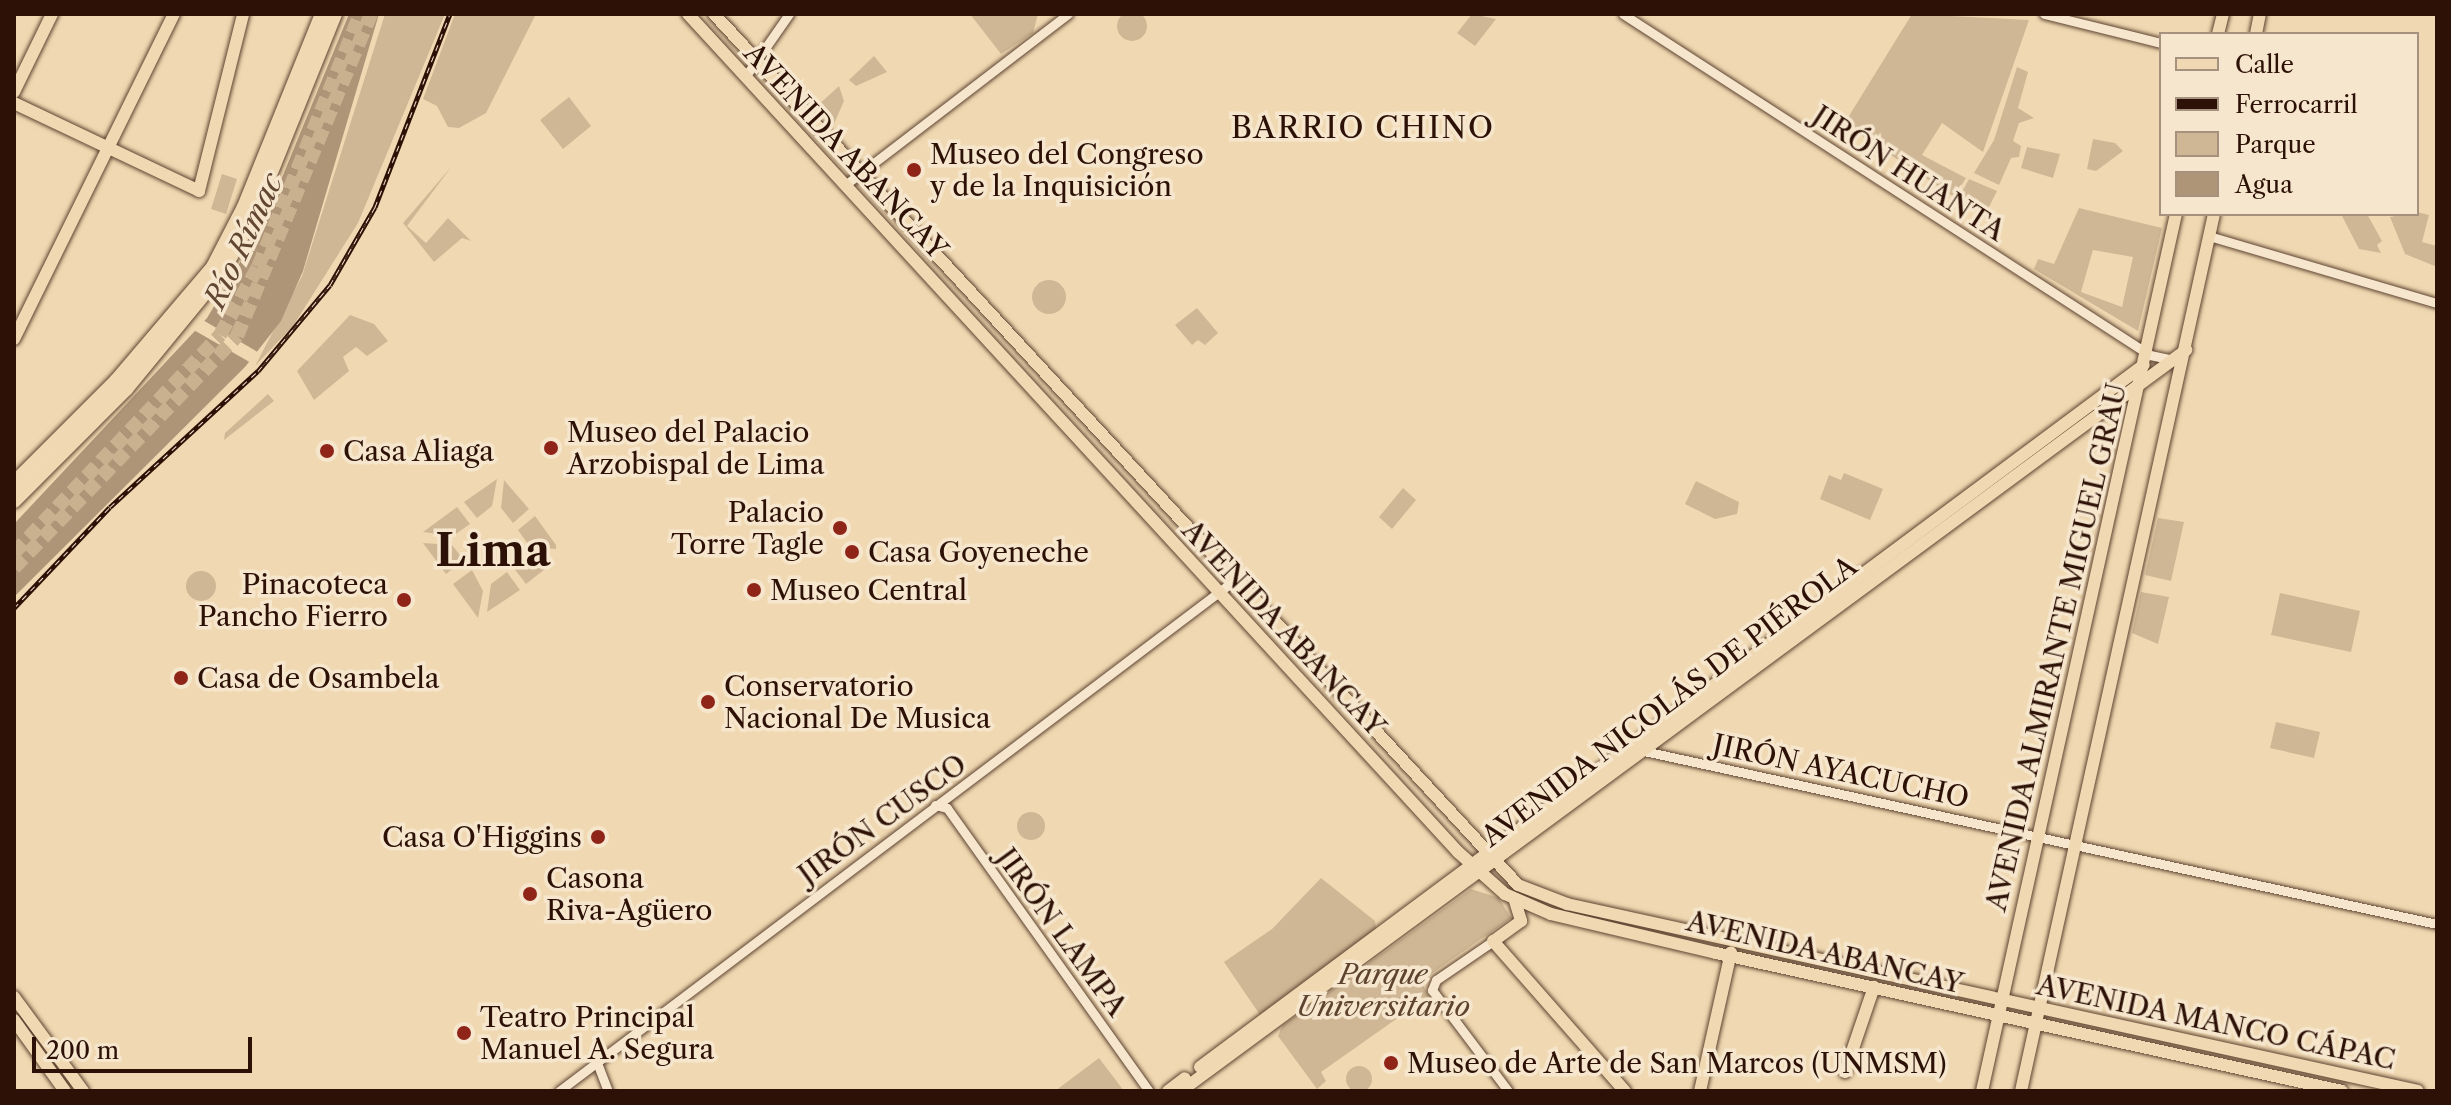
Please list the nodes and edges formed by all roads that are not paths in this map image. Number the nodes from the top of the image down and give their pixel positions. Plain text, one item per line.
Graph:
1 (52, 14) edge
2 (174, 14) edge
3 (243, 14) edge
4 (322, 14) edge
5 (335, 14) edge
6 (688, 14) edge
7 (714, 14) edge
8 (789, 14) edge
9 (1068, 14) edge
10 (1623, 14) edge
11 (2044, 14) edge
12 (2159, 43) edge
13 (758, 61) junction
14 (745, 77) junction
15 (14, 92) edge
16 (14, 103) edge
17 (110, 148) junction
18 (859, 174) junction
19 (845, 185) junction
20 (2176, 216) edge
21 (2214, 216) edge
22 (2209, 236) junction
23 (2437, 303) edge
24 (14, 339) edge
25 (2179, 356) junction
26 (2147, 358) junction
27 (2141, 385) junction
28 (2088, 407) junction
29 (2096, 418) junction
30 (17, 479) edge
31 (14, 501) edge
32 (1235, 580) junction
33 (1219, 593) junction
34 (1644, 751) junction
35 (935, 805) junction
36 (2040, 837) junction
37 (2072, 844) junction
38 (1488, 859) junction
39 (1474, 868) junction
40 (1514, 899) junction
41 (2437, 924) edge
42 (1493, 941) junction
43 (1734, 941) junction
44 (1730, 956) junction
45 (1874, 987) junction
46 (14, 997) edge
47 (2004, 1001) junction
48 (2035, 1007) junction
49 (2001, 1015) junction
50 (14, 1020) edge
51 (2032, 1022) junction
52 (14, 1033) edge
53 (596, 1060) junction
54 (1845, 1072) dead end
55 (1508, 1090) edge
56 (56, 1091) edge
57 (65, 1091) edge
58 (83, 1091) edge
59 (559, 1091) edge
60 (608, 1091) edge
61 (1149, 1091) edge
62 (1168, 1091) edge
63 (1181, 1091) edge
64 (1625, 1091) edge
65 (1700, 1091) edge
66 (1982, 1091) edge
67 (2021, 1091) edge
68 (2342, 1091) edge
69 (2418, 1091) edge

1 - 15 main road
2 - 17 main road
3 - 17 main road
4 - 30 highway
5 - 31 highway
6 - 14 main road, AVENIDA ABANCAY
7 - 13 main road, AVENIDA ABANCAY
8 - 13 street
9 - 18 street
10 - 26 street, JIRÓN HUANTA
11 - 12 street
13 - 14 street
13 - 18 main road, AVENIDA ABANCAY
14 - 19 main road, AVENIDA ABANCAY
16 - 17 main road
17 - 24 main road
18 - 19 street
18 - 32 main road, AVENIDA ABANCAY
19 - 33 main road, AVENIDA ABANCAY
20 - 26 main road, AVENIDA ALMIRANTE MIGUEL GRAU
21 - 22 main road
22 - 23 street
22 - 25 main road
25 - 26 street, JIRÓN HUANTA
25 - 27 main road, AVENIDA NICOLÁS DE PIÉROLA
25 - 37 main road
26 - 27 main road, AVENIDA ALMIRANTE MIGUEL GRAU
26 - 28 main road, AVENIDA NICOLÁS DE PIÉROLA
27 - 29 main road, AVENIDA NICOLÁS DE PIÉROLA
27 - 36 main road, AVENIDA ALMIRANTE MIGUEL GRAU
28 - 29 main road
28 - 38 main road, AVENIDA NICOLÁS DE PIÉROLA
29 - 34 main road, AVENIDA NICOLÁS DE PIÉROLA
32 - 33 street, JIRÓN CUSCO
32 - 38 main road, AVENIDA ABANCAY
33 - 35 street, JIRÓN CUSCO
33 - 39 main road, AVENIDA ABANCAY
34 - 36 street, JIRÓN AYACUCHO
34 - 38 main road, AVENIDA NICOLÁS DE PIÉROLA
35 - 53 street, JIRÓN CUSCO
35 - 61 street, JIRÓN LAMPA
36 - 37 street, JIRÓN AYACUCHO
36 - 47 main road, AVENIDA ALMIRANTE MIGUEL GRAU
37 - 41 street, JIRÓN AYACUCHO
37 - 48 main road
38 - 39 main road, AVENIDA NICOLÁS DE PIÉROLA
38 - 43 main road, AVENIDA ABANCAY
39 - 40 main road, AVENIDA ABANCAY
39 - 62 main road, AVENIDA NICOLÁS DE PIÉROLA
39 - 63 main road, AVENIDA NICOLÁS DE PIÉROLA
40 - 42 main road
40 - 44 main road, AVENIDA ABANCAY
42 - 55 street
42 - 64 main road
43 - 44 main road
43 - 47 main road, AVENIDA ABANCAY
44 - 45 main road, AVENIDA ABANCAY
44 - 65 main road
45 - 49 main road, AVENIDA ABANCAY
45 - 54 main road
46 - 58 main road
47 - 48 main road, AVENIDA MANCO CÁPAC
47 - 49 main road, AVENIDA ALMIRANTE MIGUEL GRAU
48 - 51 main road
48 - 69 main road, AVENIDA MANCO CÁPAC
49 - 51 main road, AVENIDA MANCO CÁPAC
49 - 66 main road, AVENIDA ALMIRANTE MIGUEL GRAU
50 - 57 main road
51 - 67 main road
51 - 68 main road, AVENIDA MANCO CÁPAC
52 - 56 main road
53 - 59 street, JIRÓN CUSCO
53 - 60 street

